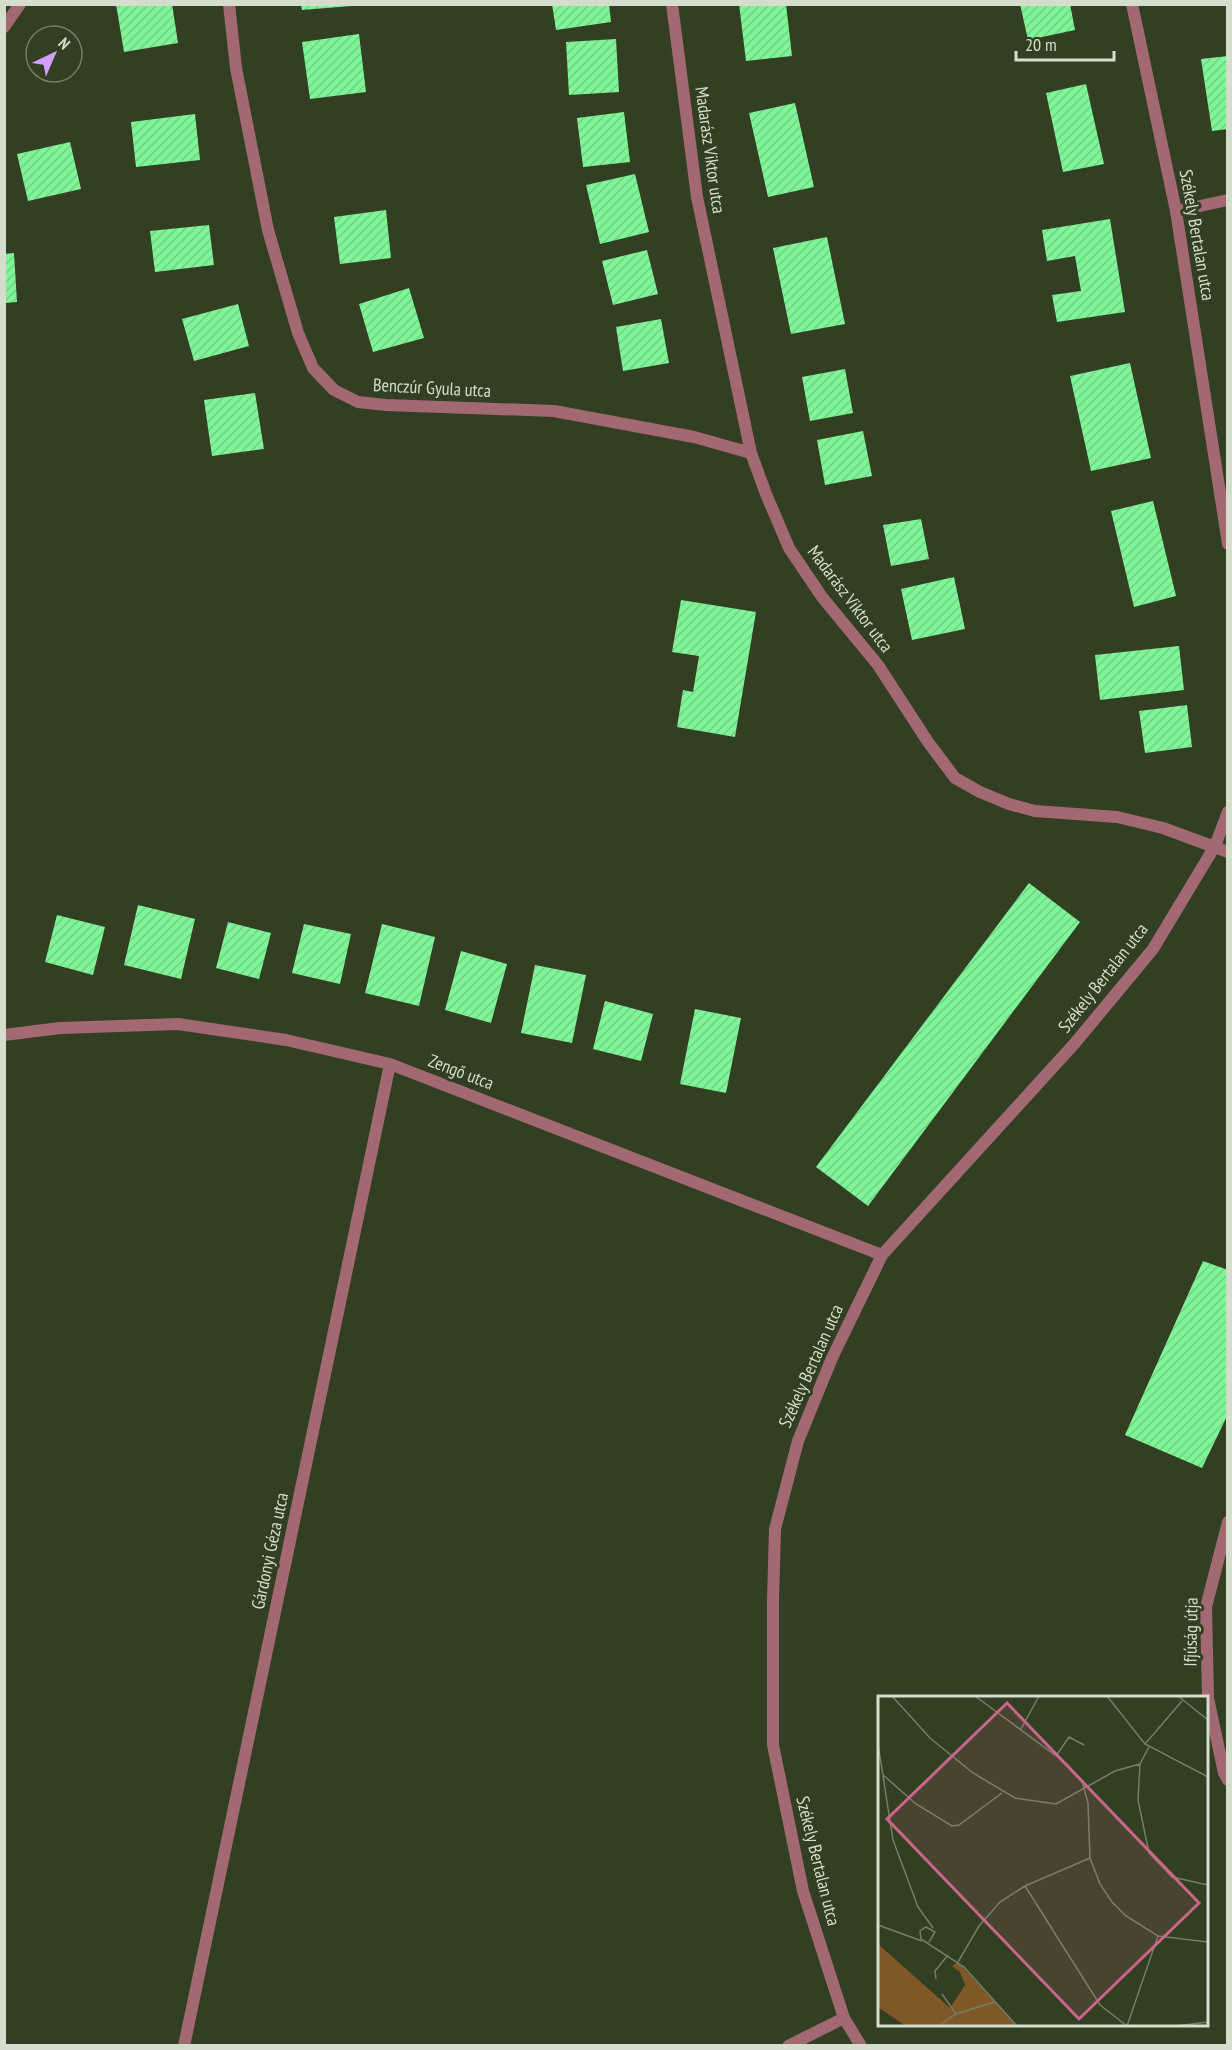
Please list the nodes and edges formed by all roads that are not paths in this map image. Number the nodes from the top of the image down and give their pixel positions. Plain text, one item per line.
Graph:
1 (20, 4) edge
2 (229, 4) edge
3 (672, 4) edge
4 (1132, 4) edge
5 (4, 27) edge
6 (1227, 200) edge
7 (1176, 211) junction
8 (752, 453) junction
9 (1227, 538) edge
10 (1227, 812) edge
11 (1215, 846) junction
12 (1227, 852) edge
13 (4, 1035) edge
14 (390, 1064) junction
15 (882, 1255) junction
16 (1227, 1522) edge
17 (1227, 1780) edge
18 (844, 2018) junction
19 (184, 2046) edge
20 (788, 2046) edge
21 (861, 2046) edge

1 - 5 street
2 - 8 street, Benczúr Gyula utca
3 - 8 street, Madarász Viktor utca
4 - 7 street, Székely Bertalan utca
6 - 7 street
7 - 9 street, Székely Bertalan utca
8 - 11 street, Madarász Viktor utca
10 - 11 street, Székely Bertalan utca
11 - 12 street, Madarász Viktor utca
11 - 15 street, Székely Bertalan utca
13 - 14 street, Zengő utca
14 - 15 street, Zengő utca
14 - 19 street, Gárdonyi Géza utca
15 - 18 street, Székely Bertalan utca
16 - 17 street, Ifjúság útja
18 - 20 street
18 - 21 street, Székely Bertalan utca

